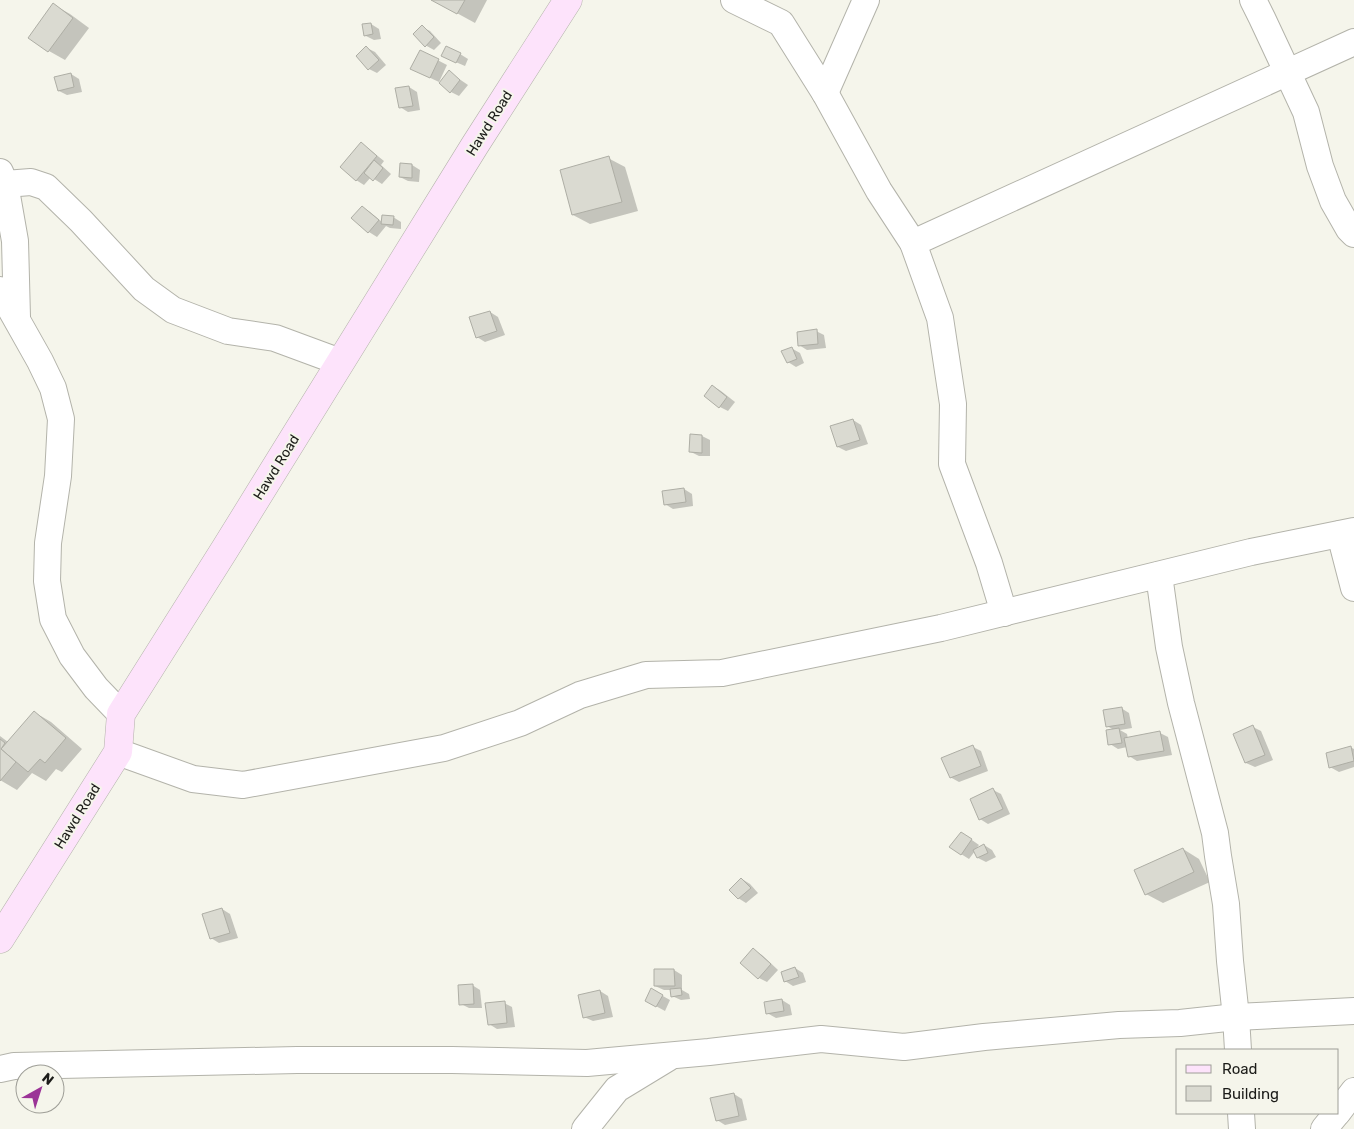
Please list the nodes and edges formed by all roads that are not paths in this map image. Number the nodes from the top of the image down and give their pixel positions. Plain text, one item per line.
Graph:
1 (568, 0) edge
2 (734, 0) edge
3 (866, 0) edge
4 (1253, 0) edge
5 (1354, 42) edge
6 (1288, 72) junction
7 (825, 93) junction
8 (3, 178) edge
9 (1354, 234) edge
10 (913, 243) junction
11 (0, 290) edge
12 (17, 320) junction
13 (340, 362) junction
14 (1347, 532) edge
15 (1159, 575) junction
16 (1354, 588) edge
17 (1004, 613) junction
18 (121, 714) junction
19 (118, 752) junction
20 (0, 939) edge
21 (1354, 1011) edge
22 (1236, 1017) junction
23 (1238, 1049) edge
24 (673, 1055) junction
25 (0, 1069) edge
26 (1354, 1090) edge
27 (1339, 1109) edge
28 (1241, 1114) edge
29 (1335, 1114) edge
30 (586, 1129) edge
31 (1242, 1129) edge
32 (1324, 1129) edge

1 - 13 main road, Hawd Road
2 - 7 street
3 - 7 street
4 - 6 street
5 - 6 street
6 - 9 street
6 - 10 street
7 - 10 street
8 - 12 street
8 - 13 street
10 - 17 street
11 - 12 street
12 - 18 street
13 - 18 main road, Hawd Road
14 - 15 street
14 - 16 street
15 - 17 street
15 - 22 street
17 - 19 street
18 - 19 main road, Hawd Road
19 - 20 main road, Hawd Road
21 - 22 street
22 - 23 street
22 - 24 street
24 - 25 street
24 - 30 street
26 - 27 street
28 - 31 street
29 - 32 street

